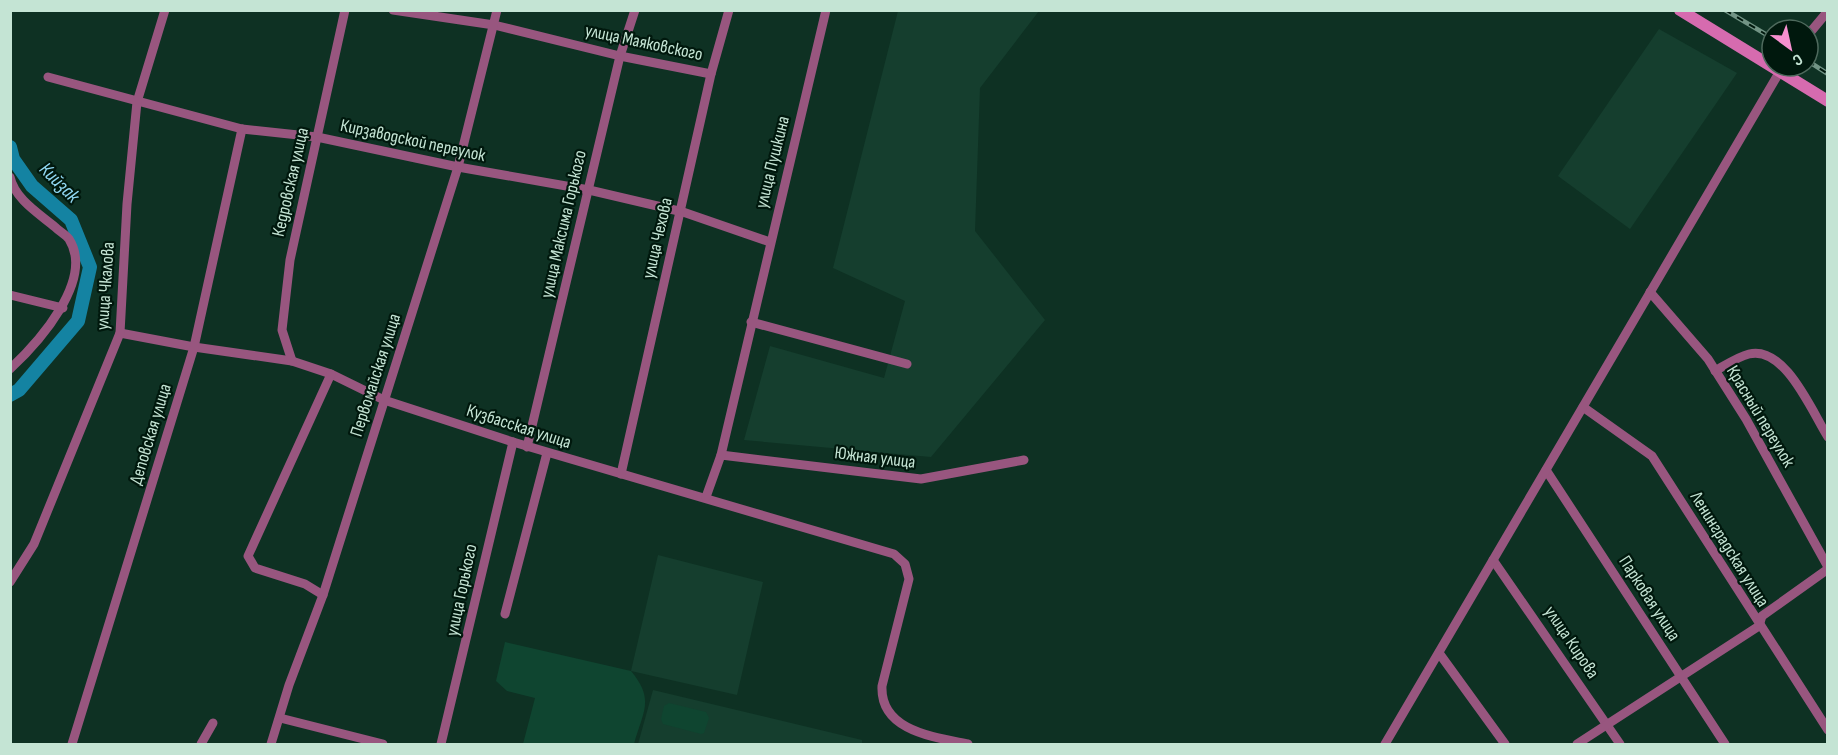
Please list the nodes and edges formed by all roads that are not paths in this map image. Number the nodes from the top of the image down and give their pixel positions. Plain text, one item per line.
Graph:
1 (165, 10) edge
2 (345, 10) edge
3 (393, 10) edge
4 (497, 10) edge
5 (635, 10) edge
6 (729, 10) edge
7 (826, 10) edge
8 (1680, 10) edge
9 (494, 25) junction
10 (620, 56) junction
11 (1760, 57) edge
12 (711, 74) junction
13 (48, 76) dead end
14 (1776, 78) edge
15 (1794, 78) edge
16 (1827, 101) edge
17 (137, 102) junction
18 (242, 129) junction
19 (317, 137) junction
20 (458, 167) junction
21 (10, 177) edge
22 (589, 190) junction
23 (680, 211) junction
24 (770, 242) junction
25 (1650, 292) junction
26 (10, 295) edge
27 (63, 308) junction
28 (752, 322) junction
29 (120, 333) junction
30 (194, 347) junction
31 (292, 361) junction
32 (907, 364) dead end
33 (10, 369) edge
34 (1715, 371) junction
35 (331, 374) junction
36 (384, 400) junction
37 (1583, 407) junction
38 (1827, 437) edge
39 (513, 442) junction
40 (527, 447) junction
41 (547, 453) junction
42 (721, 456) junction
43 (1023, 460) dead end
44 (1546, 470) junction
45 (621, 474) junction
46 (706, 497) junction
47 (1493, 560) junction
48 (1827, 568) edge
49 (10, 582) edge
50 (324, 595) junction
51 (505, 614) dead end
52 (1760, 626) junction
53 (1439, 652) junction
54 (1681, 676) junction
55 (280, 718) junction
56 (213, 723) dead end
57 (1608, 725) junction
58 (1827, 730) edge
59 (72, 744) edge
60 (201, 744) edge
61 (271, 744) edge
62 (383, 744) edge
63 (441, 744) edge
64 (968, 744) edge
65 (1387, 744) edge
66 (1505, 744) edge
67 (1577, 744) edge
68 (1620, 744) edge
69 (1725, 744) edge

1 - 17 street, улица Чкалова
2 - 19 street, Кедровская улица
3 - 9 street, улица Маяковского
4 - 9 street, Первомайская улица
5 - 10 street, улица Максима Горького
6 - 12 street, улица Чехова
7 - 24 street, улица Пушкина
8 - 11 street
9 - 10 street, улица Маяковского
9 - 20 street, Первомайская улица
10 - 12 street, улица Маяковского
10 - 22 street, улица Максима Горького
12 - 23 street, улица Чехова
13 - 17 street, Кирзаводской переулок
14 - 25 street
15 - 16 street
17 - 18 street, Кирзаводской переулок
17 - 29 street, улица Чкалова
18 - 19 street, Кирзаводской переулок
18 - 30 street, Деповская улица
19 - 20 street, Кирзаводской переулок
19 - 31 street, Кедровская улица
20 - 22 street, Кирзаводской переулок
20 - 36 street, Первомайская улица
21 - 27 street
22 - 23 street, Кирзаводской переулок
22 - 40 street, улица Максима Горького
23 - 24 street, Кирзаводской переулок
23 - 45 street, улица Чехова
24 - 28 street, улица Пушкина
25 - 34 street, Красный переулок
25 - 37 street
26 - 27 street
27 - 33 street
28 - 32 street
28 - 42 street, улица Пушкина
29 - 30 street, Кузбасская улица
29 - 49 street, улица Чкалова
30 - 31 street, Кузбасская улица
30 - 59 street, Деповская улица
31 - 35 street, Кузбасская улица
34 - 38 street
34 - 48 street, Красный переулок
35 - 36 street, Кузбасская улица
35 - 50 street
36 - 39 street, Кузбасская улица
36 - 50 street, Первомайская улица
37 - 44 street
37 - 52 street, Ленинградская улица
39 - 40 street, Кузбасская улица
39 - 63 street, улица Горького
40 - 41 street, Кузбасская улица
41 - 45 street, Кузбасская улица
41 - 51 street
42 - 43 street, Южная улица
42 - 46 street, улица Пушкина
44 - 47 street
44 - 54 street, Парковая улица
45 - 46 street, Кузбасская улица
46 - 64 street, Кузбасская улица
47 - 53 street
47 - 57 street, улица Кирова
48 - 52 street
50 - 55 street, Первомайская улица
52 - 54 street
52 - 58 street, Ленинградская улица
53 - 65 street
53 - 66 street
54 - 57 street
54 - 69 street, Парковая улица
55 - 61 street, Первомайская улица
55 - 62 street
56 - 60 street
57 - 67 street
57 - 68 street, улица Кирова

